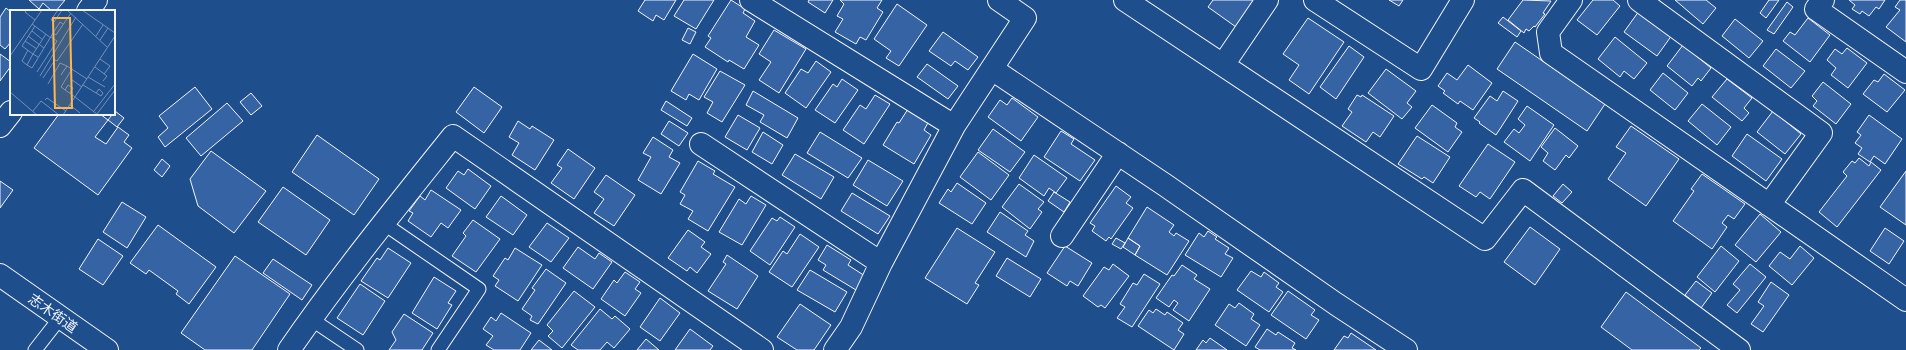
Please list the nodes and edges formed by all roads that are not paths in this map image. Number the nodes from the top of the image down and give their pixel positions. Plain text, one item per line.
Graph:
1 (96, 0) edge
2 (751, 0) edge
3 (999, 0) edge
4 (1125, 0) edge
5 (1267, 0) edge
6 (1315, 0) edge
7 (1463, 0) edge
8 (1571, 0) edge
9 (1639, 0) edge
10 (1822, 0) edge
11 (89, 10) edge
12 (1223, 65) junction
13 (992, 69) junction
14 (1906, 72) edge
15 (10, 113) edge
16 (0, 126) edge
17 (954, 126) junction
18 (701, 144) dead end
19 (1118, 153) junction
20 (1769, 205) junction
21 (383, 223) junction
22 (1062, 236) dead end
23 (881, 263) junction
24 (0, 275) edge
25 (1906, 300) edge
26 (60, 318) junction
27 (311, 319) junction
28 (35, 350) edge
29 (107, 350) edge
30 (289, 350) edge
31 (357, 350) edge
32 (438, 350) edge
33 (762, 350) edge
34 (835, 350) edge
35 (1406, 350) edge
36 (1739, 350) edge

1 - 11 street
2 - 17 street
3 - 13 street
4 - 12 street
5 - 12 street
6 - 7 street
8 - 20 street
9 - 20 street
10 - 14 street
12 - 36 street
13 - 17 street
13 - 19 street
15 - 16 street
17 - 23 street
18 - 23 street
19 - 22 street
19 - 35 street
20 - 25 street
21 - 27 street
21 - 32 lane
21 - 33 street
23 - 34 street
24 - 26 street, 志木街道
26 - 28 lane
26 - 29 street, 志木街道
27 - 30 street
27 - 31 lane

